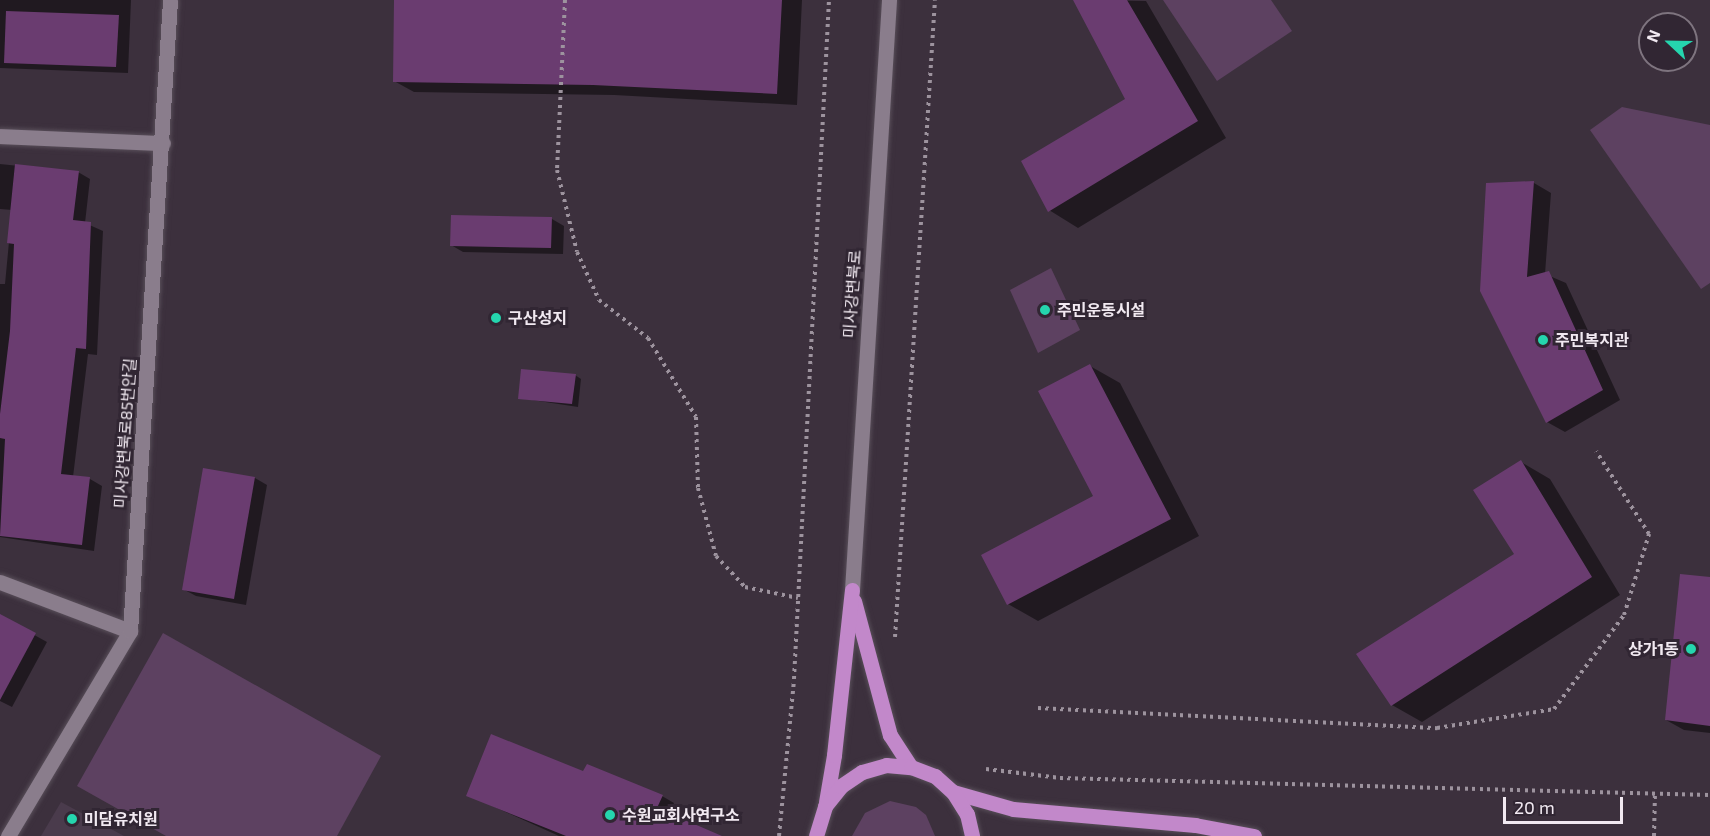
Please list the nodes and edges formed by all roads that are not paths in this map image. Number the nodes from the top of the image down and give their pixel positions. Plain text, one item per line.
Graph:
1 (170, 0) edge
2 (889, 0) edge
3 (0, 136) edge
4 (163, 143) junction
5 (0, 582) edge
6 (852, 590) junction
7 (130, 631) junction
8 (911, 767) junction
9 (953, 792) junction
10 (825, 806) junction
11 (8, 836) edge
12 (816, 836) edge
13 (972, 836) edge
14 (1254, 836) edge

1 - 4 street, 미사강변북로85번안길
2 - 6 street, 미사강변북로
3 - 4 street
4 - 7 street, 미사강변북로85번안길
5 - 7 street
6 - 8 main road
6 - 10 main road
7 - 11 street, 미사강변북로85번안길
8 - 9 main road
8 - 10 main road
9 - 13 main road
9 - 14 main road
10 - 12 main road

